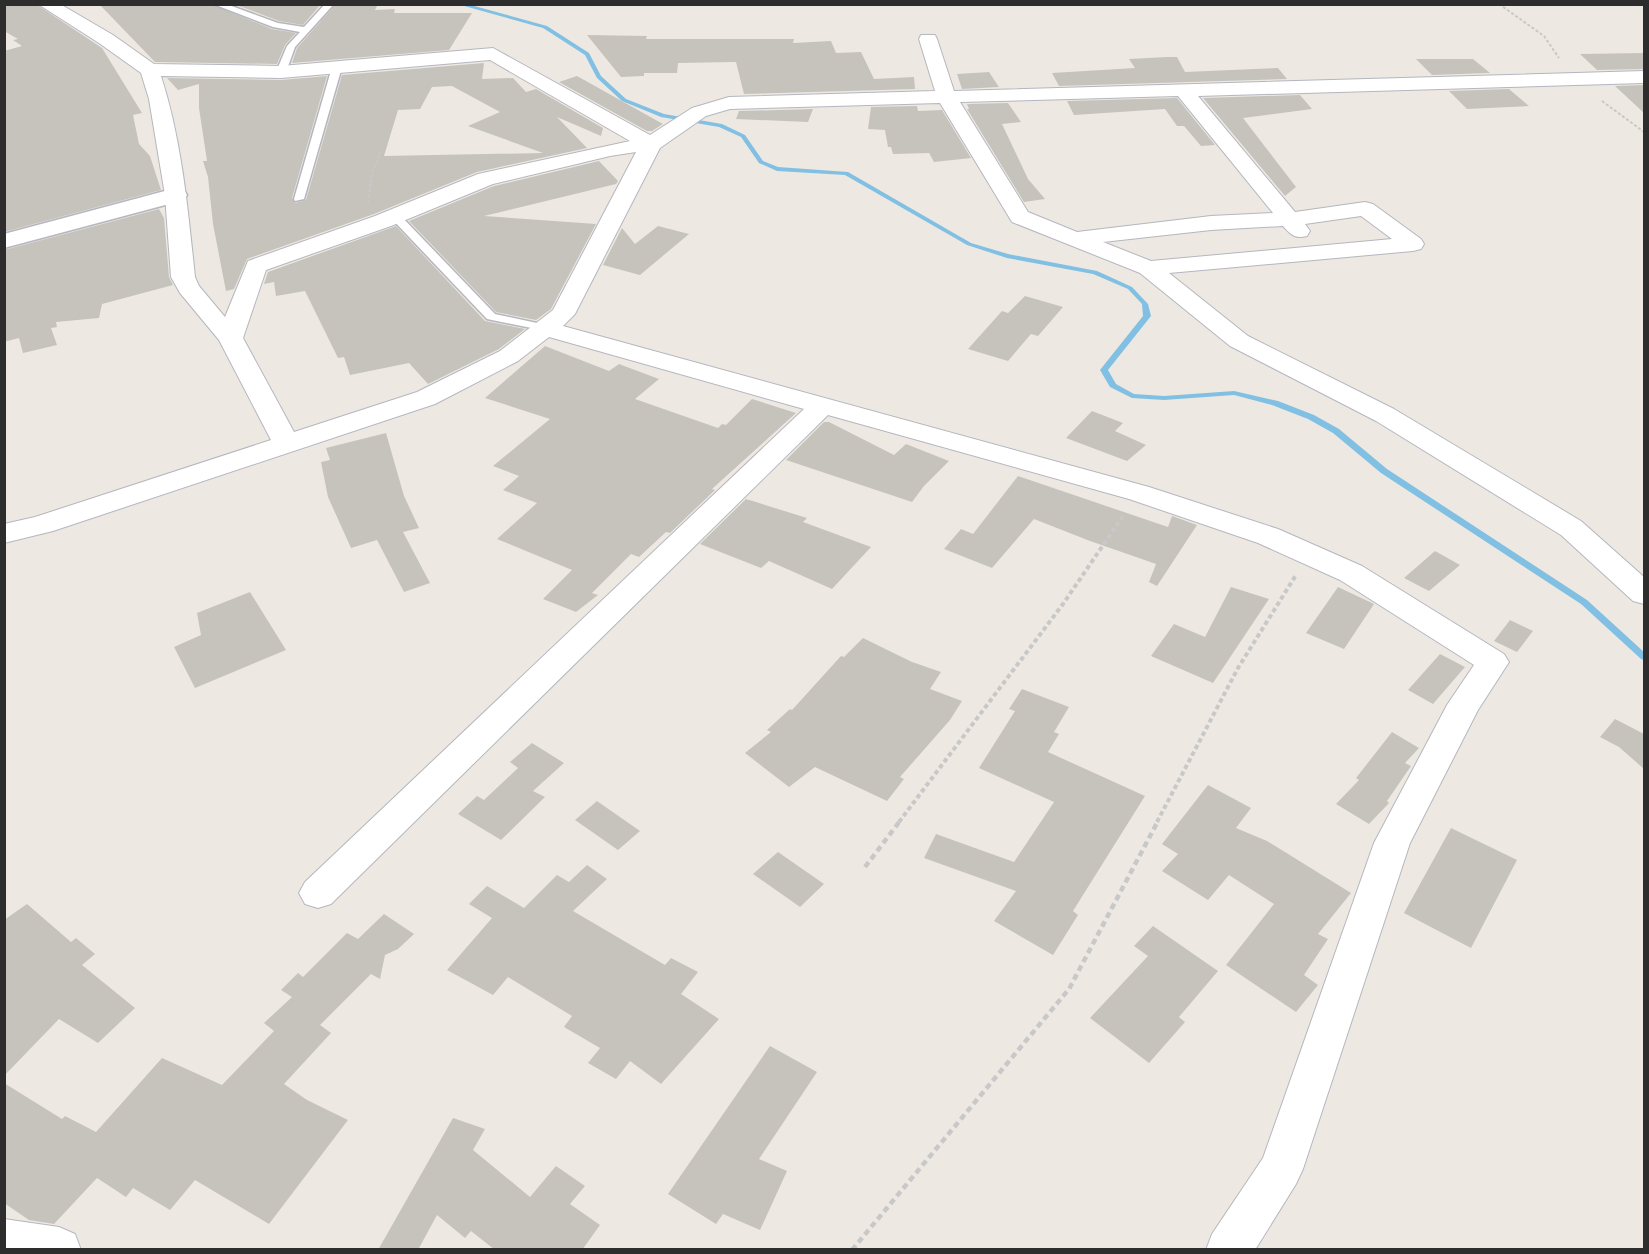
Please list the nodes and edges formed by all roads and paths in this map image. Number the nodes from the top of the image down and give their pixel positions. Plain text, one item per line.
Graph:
1 (45, 4) edge
2 (217, 4) edge
3 (330, 4) edge
4 (306, 30) junction
5 (928, 39) dead end
6 (337, 67) junction
7 (150, 70) junction
8 (281, 72) junction
9 (1644, 77) edge
10 (1182, 88) junction
11 (947, 98) junction
12 (651, 144) junction
13 (381, 151) dead end
14 (176, 195) junction
15 (299, 199) dead end
16 (389, 218) junction
17 (1289, 219) junction
18 (1071, 239) junction
19 (4, 241) edge
20 (1318, 251) junction
21 (1148, 268) junction
22 (547, 328) junction
23 (230, 338) junction
24 (824, 404) junction
25 (286, 442) junction
26 (1139, 493) junction
27 (4, 534) edge
28 (1310, 554) junction
29 (1644, 594) edge
30 (865, 867) dead end
31 (318, 892) dead end
32 (4, 1241) edge
33 (59, 1250) edge
34 (852, 1250) edge
35 (1228, 1250) edge

1 - 7 street
2 - 4 lane
3 - 4 lane
4 - 8 lane
5 - 11 street
6 - 8 street
6 - 12 street
6 - 15 lane
7 - 8 street
7 - 14 street
9 - 10 street
10 - 11 street
10 - 17 street
11 - 12 street
11 - 18 street
12 - 16 street
12 - 22 street
13 - 16 path
14 - 19 street
14 - 23 street
16 - 22 lane
16 - 23 street
17 - 18 street
17 - 20 street
17 - 20 street
18 - 21 street
20 - 21 street
21 - 29 street
22 - 24 street
22 - 25 street
23 - 25 street
24 - 26 street
24 - 31 street
25 - 27 street
26 - 28 street
26 - 30 path
28 - 34 path
28 - 35 street
32 - 33 street

